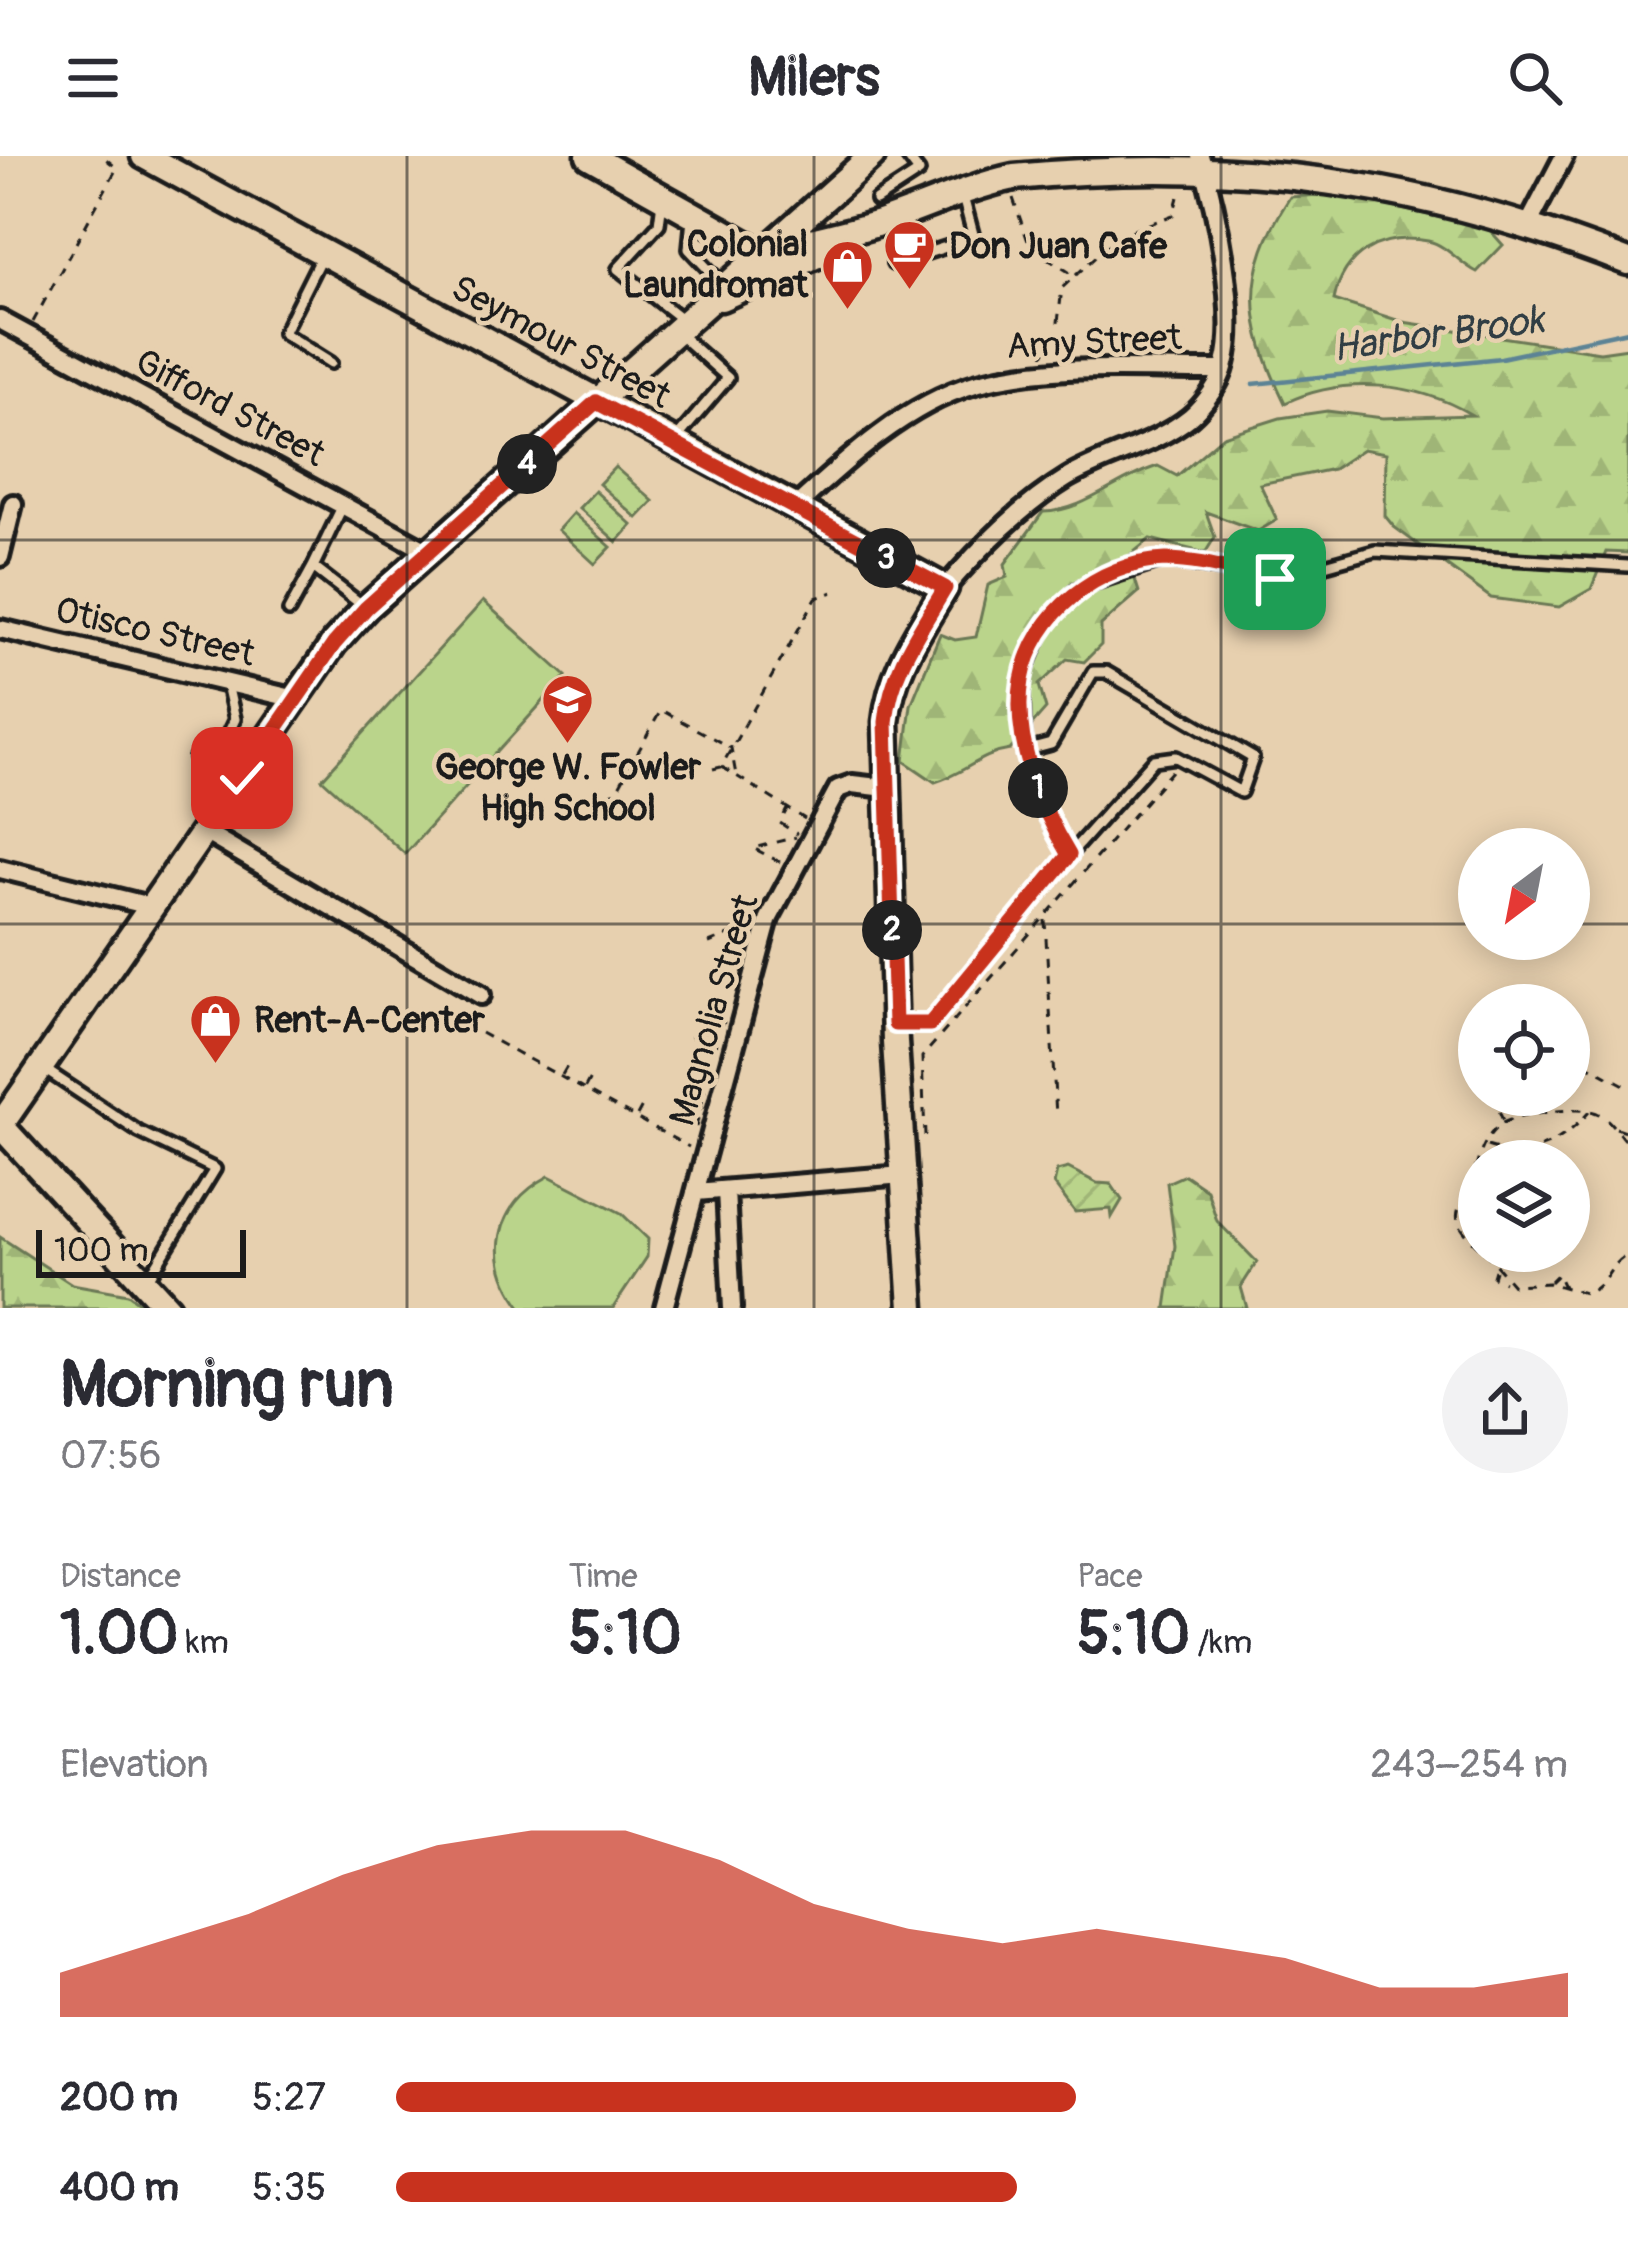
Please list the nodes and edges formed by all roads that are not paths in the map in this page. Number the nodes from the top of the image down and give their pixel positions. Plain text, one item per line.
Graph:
1 (144, 156) edge
2 (589, 156) edge
3 (872, 156) edge
4 (907, 156) edge
5 (1564, 156) edge
6 (1200, 157) edge
7 (1062, 163) edge
8 (962, 193) junction
9 (662, 196) junction
10 (875, 212) junction
11 (694, 214) junction
12 (1529, 223) junction
13 (323, 254) junction
14 (762, 254) junction
15 (1628, 262) edge
16 (893, 264) dead end
17 (716, 296) junction
18 (0, 320) edge
19 (681, 327) junction
20 (331, 363) dead end
21 (1223, 370) junction
22 (596, 402) junction
23 (672, 442) junction
24 (13, 504) dead end
25 (343, 505) junction
26 (794, 508) junction
27 (429, 552) junction
28 (0, 557) edge
29 (1628, 566) edge
30 (313, 567) junction
31 (945, 588) junction
32 (366, 608) junction
33 (289, 611) dead end
34 (0, 628) edge
35 (227, 684) junction
36 (296, 699) junction
37 (1025, 751) junction
38 (194, 758) dead end
39 (214, 764) junction
40 (242, 778) junction
41 (887, 788) junction
42 (206, 832) junction
43 (1069, 855) junction
44 (0, 869) edge
45 (154, 907) junction
46 (481, 995) dead end
47 (895, 1024) junction
48 (41, 1066) junction
49 (0, 1126) edge
50 (903, 1175) junction
51 (726, 1190) junction
52 (696, 1192) junction
53 (145, 1284) junction
54 (168, 1308) edge
55 (664, 1308) edge
56 (732, 1308) edge
57 (912, 1308) edge

1 - 13 street, Seymour Street
2 - 9 street
3 - 14 street
4 - 10 lane
5 - 12 street
6 - 7 street
6 - 12 street
6 - 21 street
7 - 8 street
8 - 10 street
8 - 16 lane
9 - 11 street
9 - 19 lane
10 - 14 street
10 - 17 street
11 - 14 street
11 - 17 lane
12 - 15 street
13 - 20 lane
13 - 22 street, Seymour Street
14 - 17 street
17 - 19 street
18 - 25 street, Gifford Street
19 - 22 street
19 - 23 lane
21 - 26 street, Amy Street
21 - 31 street
22 - 23 street, Seymour Street
22 - 27 street
23 - 26 street, Seymour Street
24 - 28 street
25 - 27 street, Gifford Street
25 - 30 lane
26 - 31 street, Seymour Street
27 - 32 street
29 - 37 lane
30 - 32 lane
30 - 33 lane
31 - 41 street
32 - 36 street
34 - 35 street, Otisco Street
35 - 36 street, Otisco Street
35 - 39 lane
36 - 40 street
37 - 43 lane
37 - 43 lane
38 - 39 lane
39 - 40 lane
40 - 42 street
41 - 47 street
41 - 52 street, Magnolia Street
42 - 45 street
42 - 46 street
43 - 47 lane
44 - 45 street
45 - 48 street
47 - 50 street
48 - 49 street
48 - 53 lane
49 - 53 street
50 - 51 street
50 - 57 street
51 - 52 street
51 - 56 street
52 - 55 street, Magnolia Street
53 - 54 street

